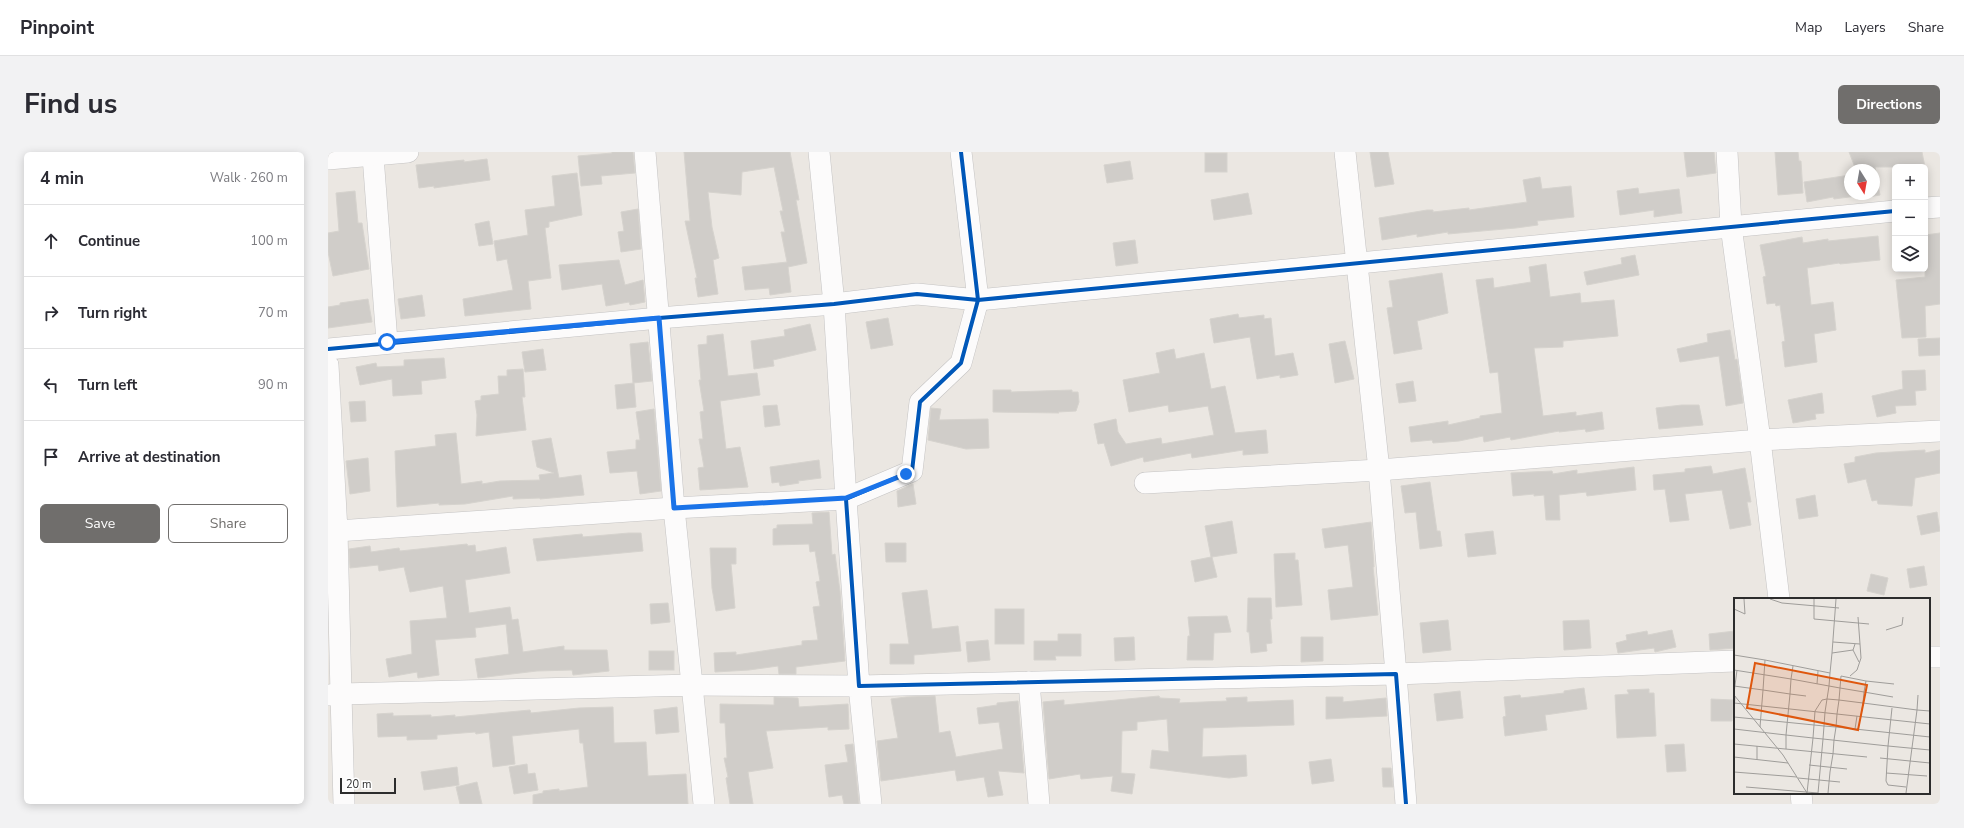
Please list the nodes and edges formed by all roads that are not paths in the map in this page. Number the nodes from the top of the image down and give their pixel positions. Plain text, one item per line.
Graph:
1 (408, 152) edge
2 (645, 152) edge
3 (819, 152) edge
4 (961, 152) edge
5 (1345, 152) edge
6 (1727, 152) edge
7 (373, 156) junction
8 (328, 159) edge
9 (1940, 207) edge
10 (1928, 208) edge
11 (1892, 211) edge
12 (1731, 226) junction
13 (1356, 262) junction
14 (978, 300) junction
15 (834, 304) junction
16 (659, 318) junction
17 (387, 342) junction
18 (328, 349) edge
19 (328, 366) edge
20 (1940, 430) edge
21 (1760, 440) junction
22 (1379, 470) junction
23 (1145, 483) dead end
24 (846, 498) junction
25 (674, 508) junction
26 (332, 531) edge
27 (1779, 598) edge
28 (1940, 656) edge
29 (1930, 657) edge
30 (1734, 662) edge
31 (1396, 674) junction
32 (1029, 682) junction
33 (692, 685) junction
34 (859, 686) junction
35 (334, 695) edge
36 (1801, 794) edge
37 (344, 804) edge
38 (704, 804) edge
39 (870, 804) edge
40 (1039, 804) edge
41 (1406, 804) edge
42 (1802, 804) edge

1 - 7 street
2 - 16 street
3 - 15 street
4 - 14 street
5 - 13 street
6 - 12 street
7 - 8 street
7 - 17 street
9 - 10 street
11 - 12 street
12 - 13 street
12 - 21 street
13 - 14 street
13 - 22 street
14 - 15 street
14 - 24 street
15 - 16 street
15 - 24 street
16 - 17 street
16 - 25 street
17 - 18 street
19 - 26 street
20 - 21 street
21 - 22 street
21 - 27 street
22 - 23 street
22 - 31 street
24 - 25 street
24 - 34 street
25 - 26 street
25 - 33 street
26 - 35 street
28 - 29 street
30 - 31 street
31 - 32 street
31 - 41 street
32 - 34 street
32 - 40 street
33 - 34 street
33 - 35 street
33 - 38 street
34 - 39 street
35 - 37 street
36 - 42 street

